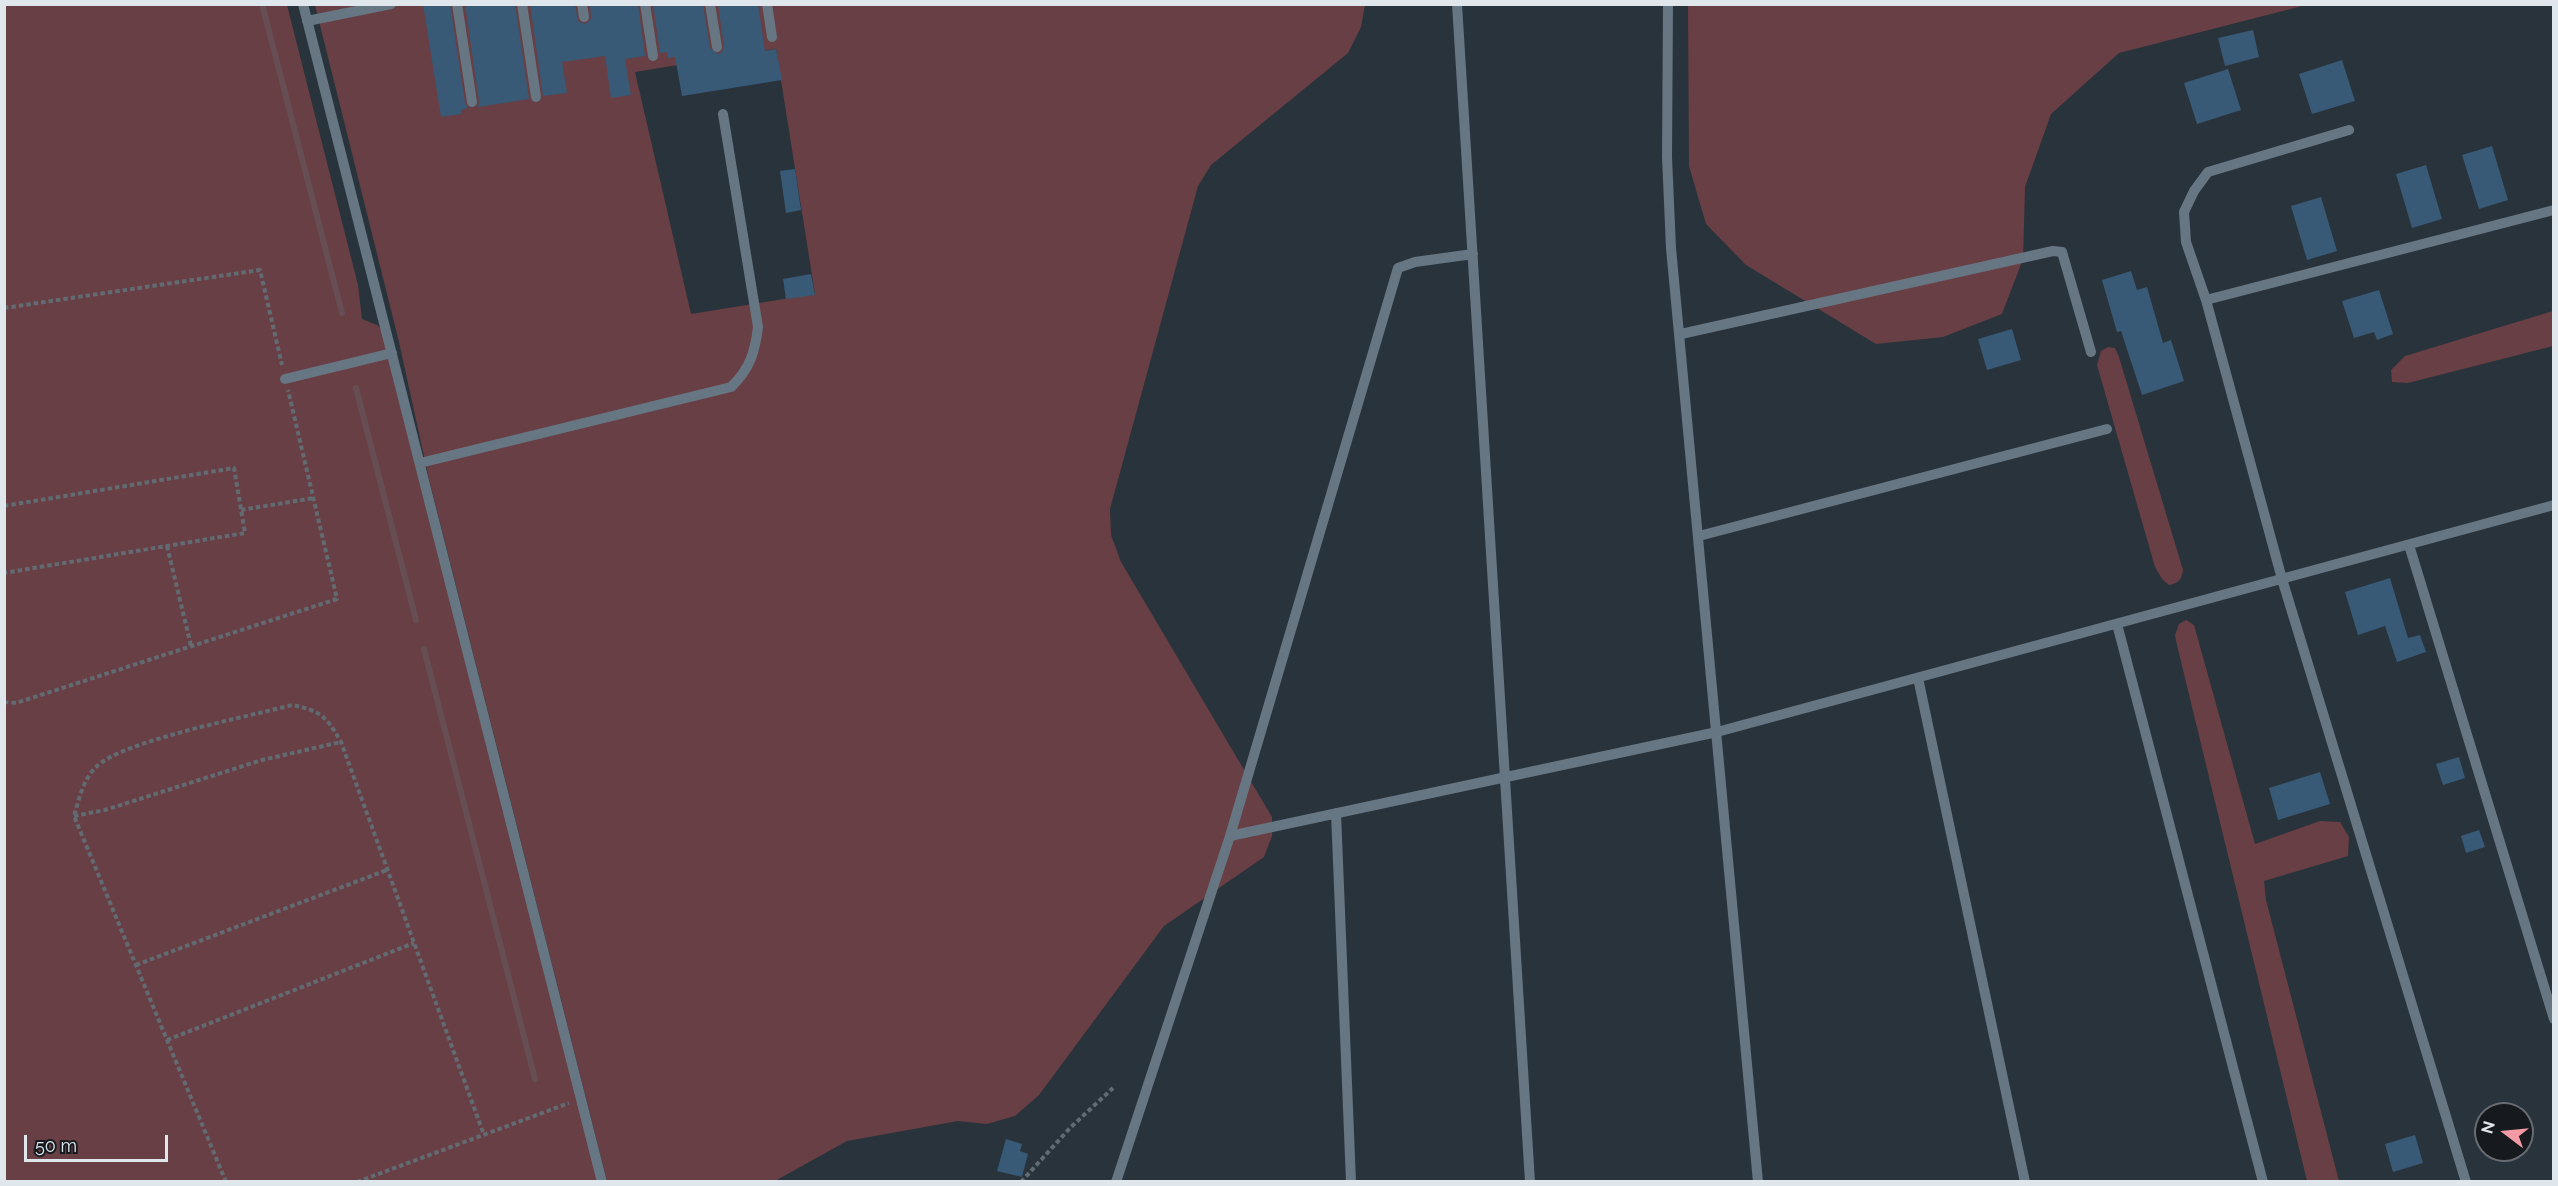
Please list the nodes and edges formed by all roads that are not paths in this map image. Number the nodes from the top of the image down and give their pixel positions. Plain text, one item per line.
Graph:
1 (303, 4) edge
2 (391, 4) edge
3 (456, 4) edge
4 (522, 4) edge
5 (582, 4) edge
6 (645, 4) edge
7 (710, 4) edge
8 (767, 4) edge
9 (1457, 4) edge
10 (1668, 4) edge
11 (584, 17) dead end
12 (307, 21) junction
13 (772, 37) dead end
14 (717, 47) dead end
15 (653, 56) dead end
16 (536, 97) dead end
17 (472, 102) dead end
18 (723, 114) dead end
19 (2349, 130) dead end
20 (2553, 210) edge
21 (1473, 254) junction
22 (2206, 300) junction
23 (1681, 334) junction
24 (2091, 352) dead end
25 (392, 353) junction
26 (285, 378) road end
27 (2107, 429) dead end
28 (420, 463) junction
29 (2553, 505) edge
30 (1699, 536) junction
31 (2409, 545) junction
32 (2282, 579) junction
33 (2117, 624) junction
34 (1918, 678) junction
35 (1717, 732) junction
36 (1505, 777) junction
37 (1336, 813) junction
38 (1230, 836) junction
39 (2553, 1019) edge
40 (602, 1182) edge
41 (1116, 1182) edge
42 (1351, 1182) edge
43 (1530, 1182) edge
44 (1758, 1182) edge
45 (2025, 1182) edge
46 (2263, 1182) edge
47 (2466, 1182) edge

1 - 12 lane
2 - 12 lane
3 - 17 lane
4 - 16 lane
5 - 11 lane
6 - 15 lane
7 - 14 lane
8 - 13 lane
9 - 21 lane
10 - 23 lane
12 - 25 lane
18 - 28 lane
19 - 22 lane
20 - 22 lane
21 - 36 lane
21 - 38 lane
22 - 32 lane
23 - 24 lane
23 - 30 lane
25 - 26 lane
25 - 28 lane
27 - 30 lane
28 - 40 lane
29 - 31 lane
30 - 35 lane
31 - 32 lane
31 - 39 lane
32 - 33 lane
32 - 47 lane
33 - 34 lane
33 - 46 lane
34 - 35 lane
34 - 45 lane
35 - 36 lane
35 - 44 lane
36 - 37 lane
36 - 43 lane
37 - 38 lane
37 - 42 lane
38 - 41 lane

